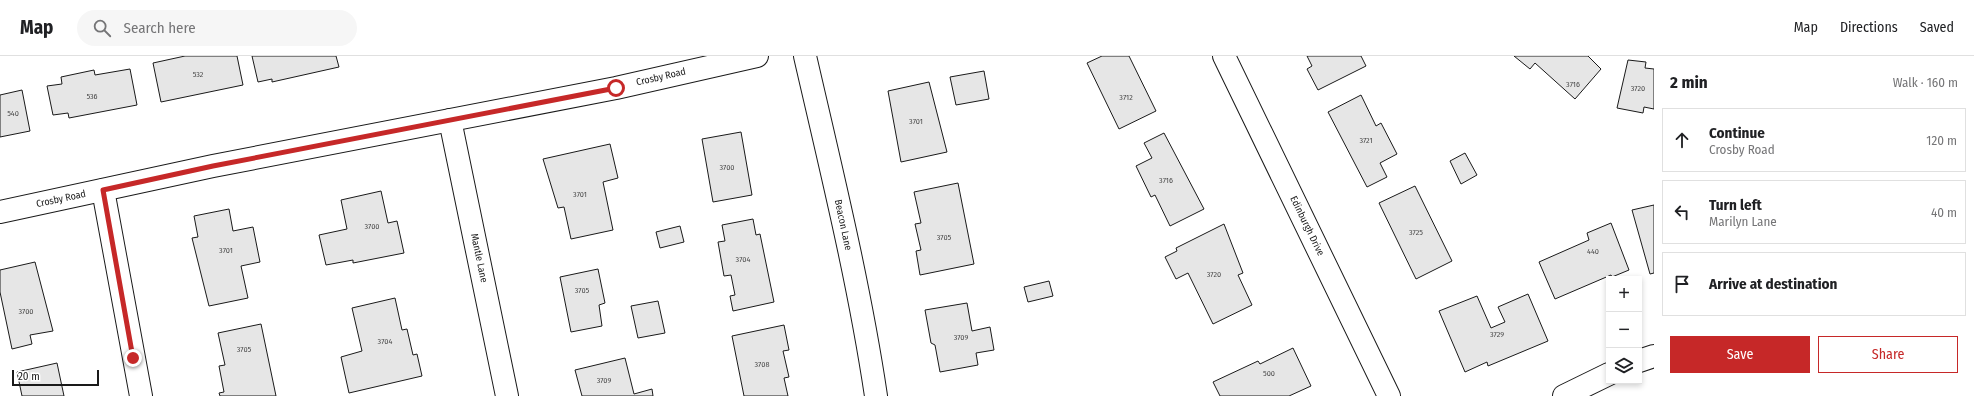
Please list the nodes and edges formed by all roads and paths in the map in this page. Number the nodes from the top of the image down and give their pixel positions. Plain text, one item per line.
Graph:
1 (757, 56) edge
2 (805, 56) edge
3 (1224, 56) edge
4 (450, 120) junction
5 (103, 190) junction
6 (0, 212) edge
7 (1654, 356) edge
8 (1642, 360) edge
9 (1606, 375) edge
10 (141, 396) edge
11 (507, 396) edge
12 (876, 396) edge
13 (1389, 396) edge
14 (1564, 396) edge

1 - 4 street, Crosby Road
2 - 12 street, Beacon Lane
3 - 13 street, Edinburgh Drive
4 - 5 street, Crosby Road
4 - 11 street, Mantle Lane
5 - 6 street, Crosby Road
5 - 10 street
7 - 8 street
9 - 14 street

